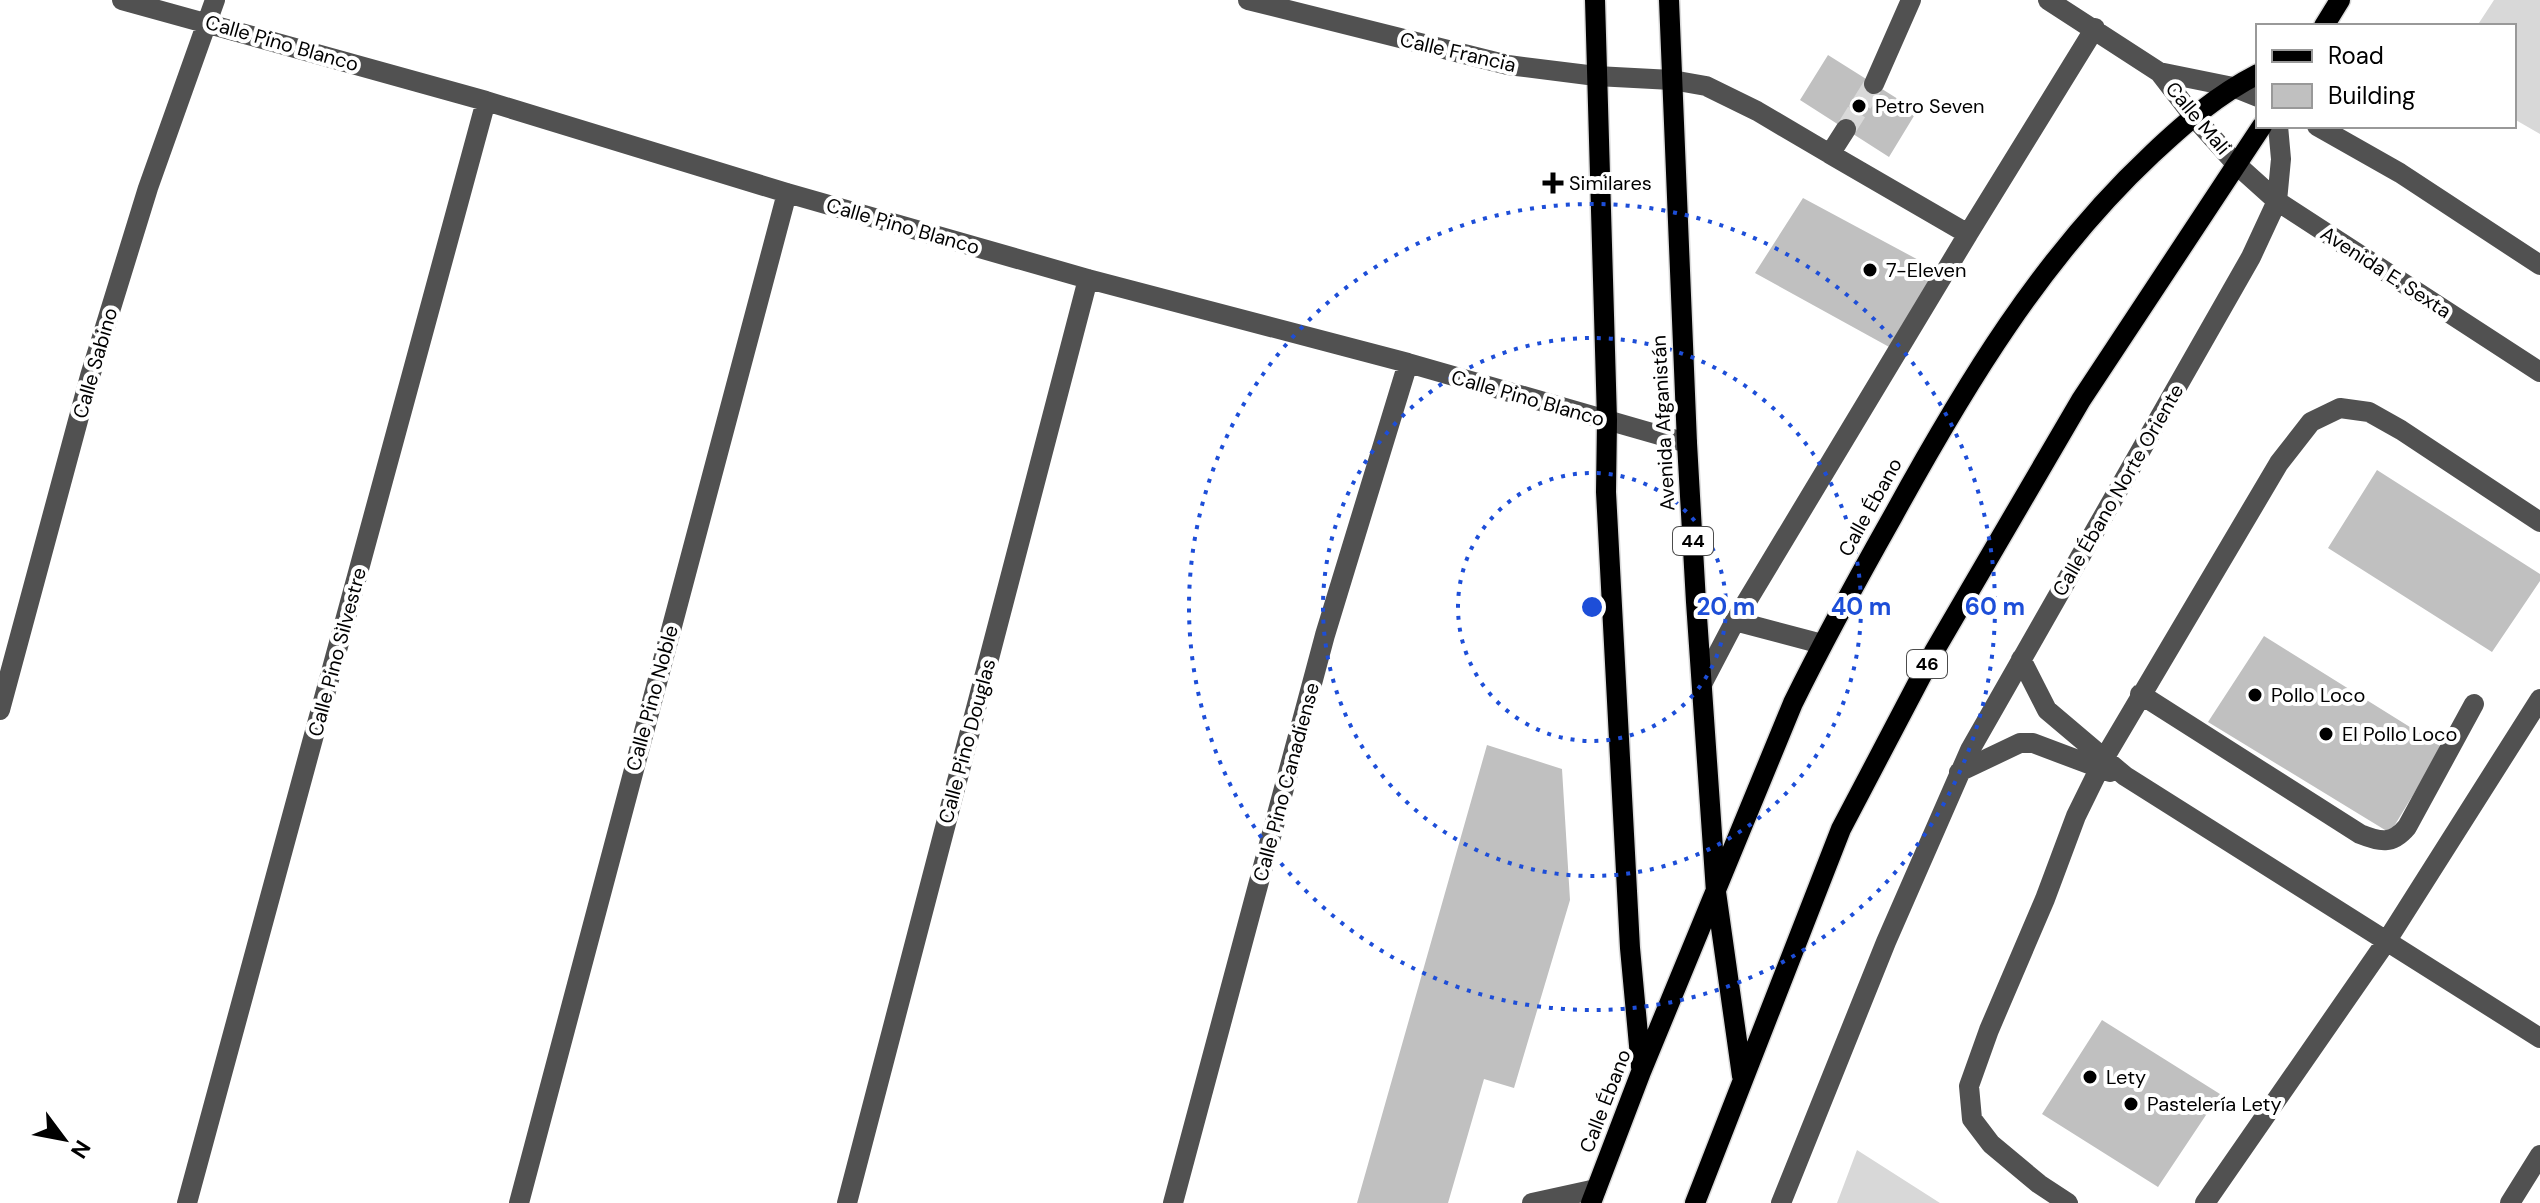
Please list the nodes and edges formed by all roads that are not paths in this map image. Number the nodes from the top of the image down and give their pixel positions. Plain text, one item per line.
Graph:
1 (122, 0) edge
2 (215, 0) edge
3 (1248, 0) edge
4 (1595, 0) edge
5 (1669, 0) edge
6 (1911, 0) edge
7 (2048, 0) edge
8 (2340, 0) edge
9 (1279, 4) edge
10 (207, 22) junction
11 (2325, 24) edge
12 (2095, 28) junction
13 (2159, 72) junction
14 (2256, 75) edge
15 (1596, 76) junction
16 (1672, 80) junction
17 (1874, 84) tunnel mouth
18 (2233, 87) junction
19 (2256, 96) edge
20 (486, 101) junction
21 (2193, 116) junction
22 (2261, 128) edge
23 (2278, 128) edge
24 (2321, 128) edge
25 (1846, 129) tunnel mouth
26 (1830, 154) junction
27 (2237, 165) junction
28 (787, 193) junction
29 (2277, 201) junction
30 (1968, 234) junction
31 (2540, 265) edge
32 (1088, 279) junction
33 (1408, 363) junction
34 (2540, 372) edge
35 (1607, 420) junction
36 (1687, 443) junction
37 (2540, 522) edge
38 (1735, 621) junction
39 (1822, 644) junction
40 (2021, 659) junction
41 (1702, 684) junction
42 (2140, 694) junction
43 (2540, 699) edge
44 (2474, 704) dead end
45 (0, 710) edge
46 (2102, 763) junction
47 (1959, 772) junction
48 (1716, 892) junction
49 (2386, 942) junction
50 (2540, 1038) edge
51 (1641, 1072) junction
52 (1742, 1080) junction
53 (2540, 1155) edge
54 (1594, 1196) edge
55 (187, 1203) edge
56 (519, 1203) edge
57 (847, 1203) edge
58 (1173, 1203) edge
59 (1532, 1203) edge
60 (1695, 1203) edge
61 (1781, 1203) edge
62 (2068, 1203) edge
63 (2205, 1203) edge
64 (2510, 1203) edge

1 - 10 street, Calle Pino Blanco
2 - 10 street, Calle Sabino
3 - 9 street, Calle Francia
4 - 15 main road
5 - 16 main road, Avenida Afganistán / 44
6 - 17 street
7 - 12 street, Calle Mali
8 - 11 main road
9 - 15 street, Calle Francia
10 - 20 street, Calle Pino Blanco
10 - 45 street, Calle Sabino
12 - 13 street, Calle Mali
12 - 30 street
13 - 18 street, Calle Mali
13 - 21 street, Calle Mali
14 - 18 main road, Calle Ébano
15 - 16 street, Calle Francia
15 - 35 main road
16 - 26 street, Calle Francia
16 - 36 main road, Avenida Afganistán / 44
18 - 19 street, Calle Mali
18 - 21 main road, Calle Ébano
20 - 28 street, Calle Pino Blanco
20 - 55 street, Calle Pino Silvestre
21 - 27 street, Calle Mali
21 - 39 main road, Calle Ébano
22 - 27 main road, 46
23 - 29 street, Calle Ébano Norte Oriente
24 - 31 street
25 - 26 street
26 - 30 street, Calle Francia
27 - 29 street, Avenida E. Sexta
27 - 52 main road, 46
28 - 32 street, Calle Pino Blanco
28 - 56 street, Calle Pino Noble
29 - 34 street, Avenida E. Sexta
29 - 40 street, Calle Ébano Norte Oriente
30 - 38 street
32 - 33 street, Calle Pino Blanco
32 - 57 street, Calle Pino Douglas
33 - 35 street, Calle Pino Blanco
33 - 58 street, Calle Pino Canadiense
35 - 36 street, Calle Pino Blanco
35 - 51 main road
36 - 41 main road, Avenida Afganistán / 44
37 - 42 street
38 - 39 street
38 - 41 street
39 - 48 main road, Calle Ébano
40 - 46 street
40 - 47 street, Calle Ébano Norte Oriente
41 - 48 main road, Avenida Afganistán / 44
42 - 44 street
42 - 46 street
43 - 49 street
46 - 47 street
46 - 49 street
46 - 62 street
47 - 61 street, Calle Ébano Norte Oriente
48 - 51 main road, Calle Ébano
48 - 52 main road, Avenida Afganistán / 44
49 - 50 street
49 - 63 street
51 - 54 main road, Calle Ébano
52 - 60 main road, 46
53 - 64 street
54 - 59 street

